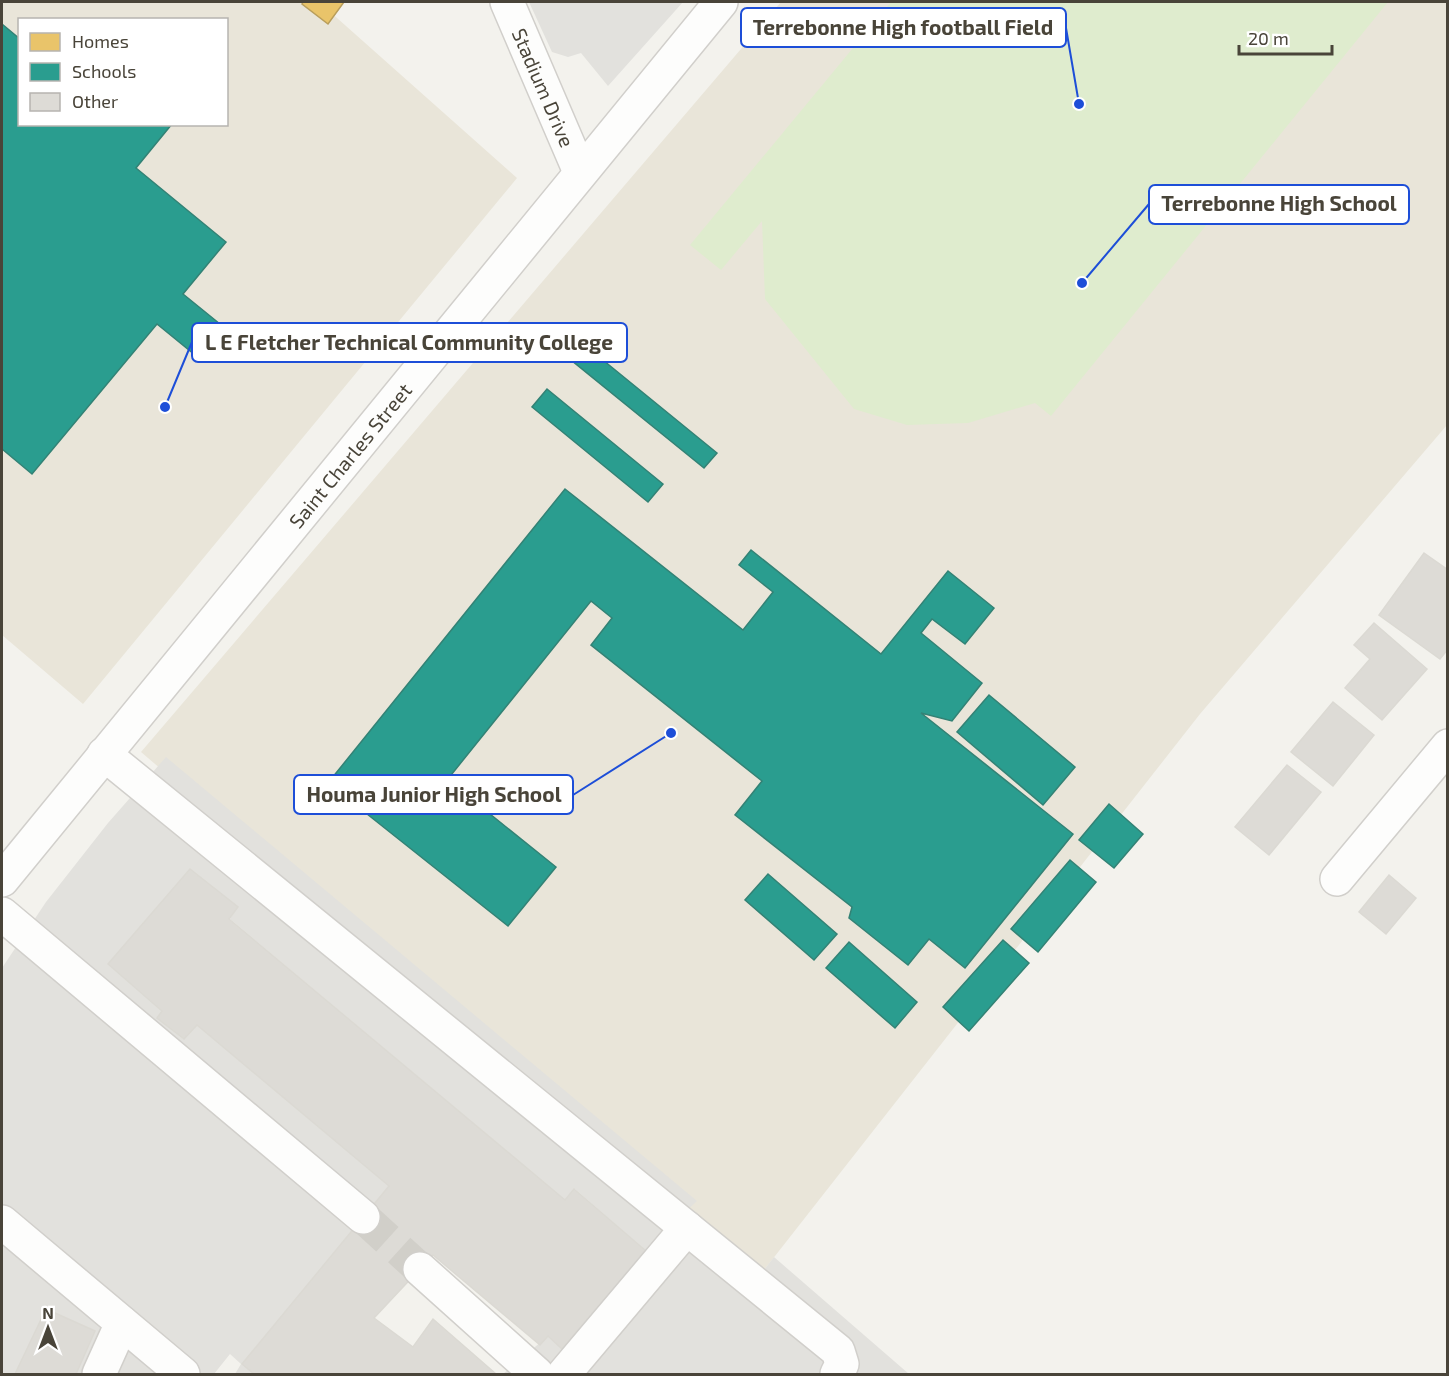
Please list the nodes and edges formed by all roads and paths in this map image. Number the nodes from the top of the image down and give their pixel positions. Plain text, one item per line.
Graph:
1 (507, 2) edge
2 (721, 2) edge
3 (580, 172) junction
4 (1448, 746) edge
5 (104, 754) junction
6 (1337, 879) dead end
7 (2, 880) edge
8 (2, 914) edge
9 (363, 1217) tunnel mouth
10 (2, 1222) edge
11 (687, 1228) junction
12 (420, 1269) tunnel mouth
13 (122, 1323) junction
14 (99, 1374) edge
15 (183, 1374) edge
16 (537, 1374) edge
17 (564, 1374) edge
18 (837, 1374) edge

1 - 3 street, Stadium Drive
2 - 3 street, Saint Charles Street
3 - 5 street, Saint Charles Street
4 - 6 street
5 - 7 street, Saint Charles Street
5 - 11 street
8 - 9 street
10 - 13 street
11 - 17 street
11 - 18 street
12 - 16 street
13 - 14 street
13 - 15 street

